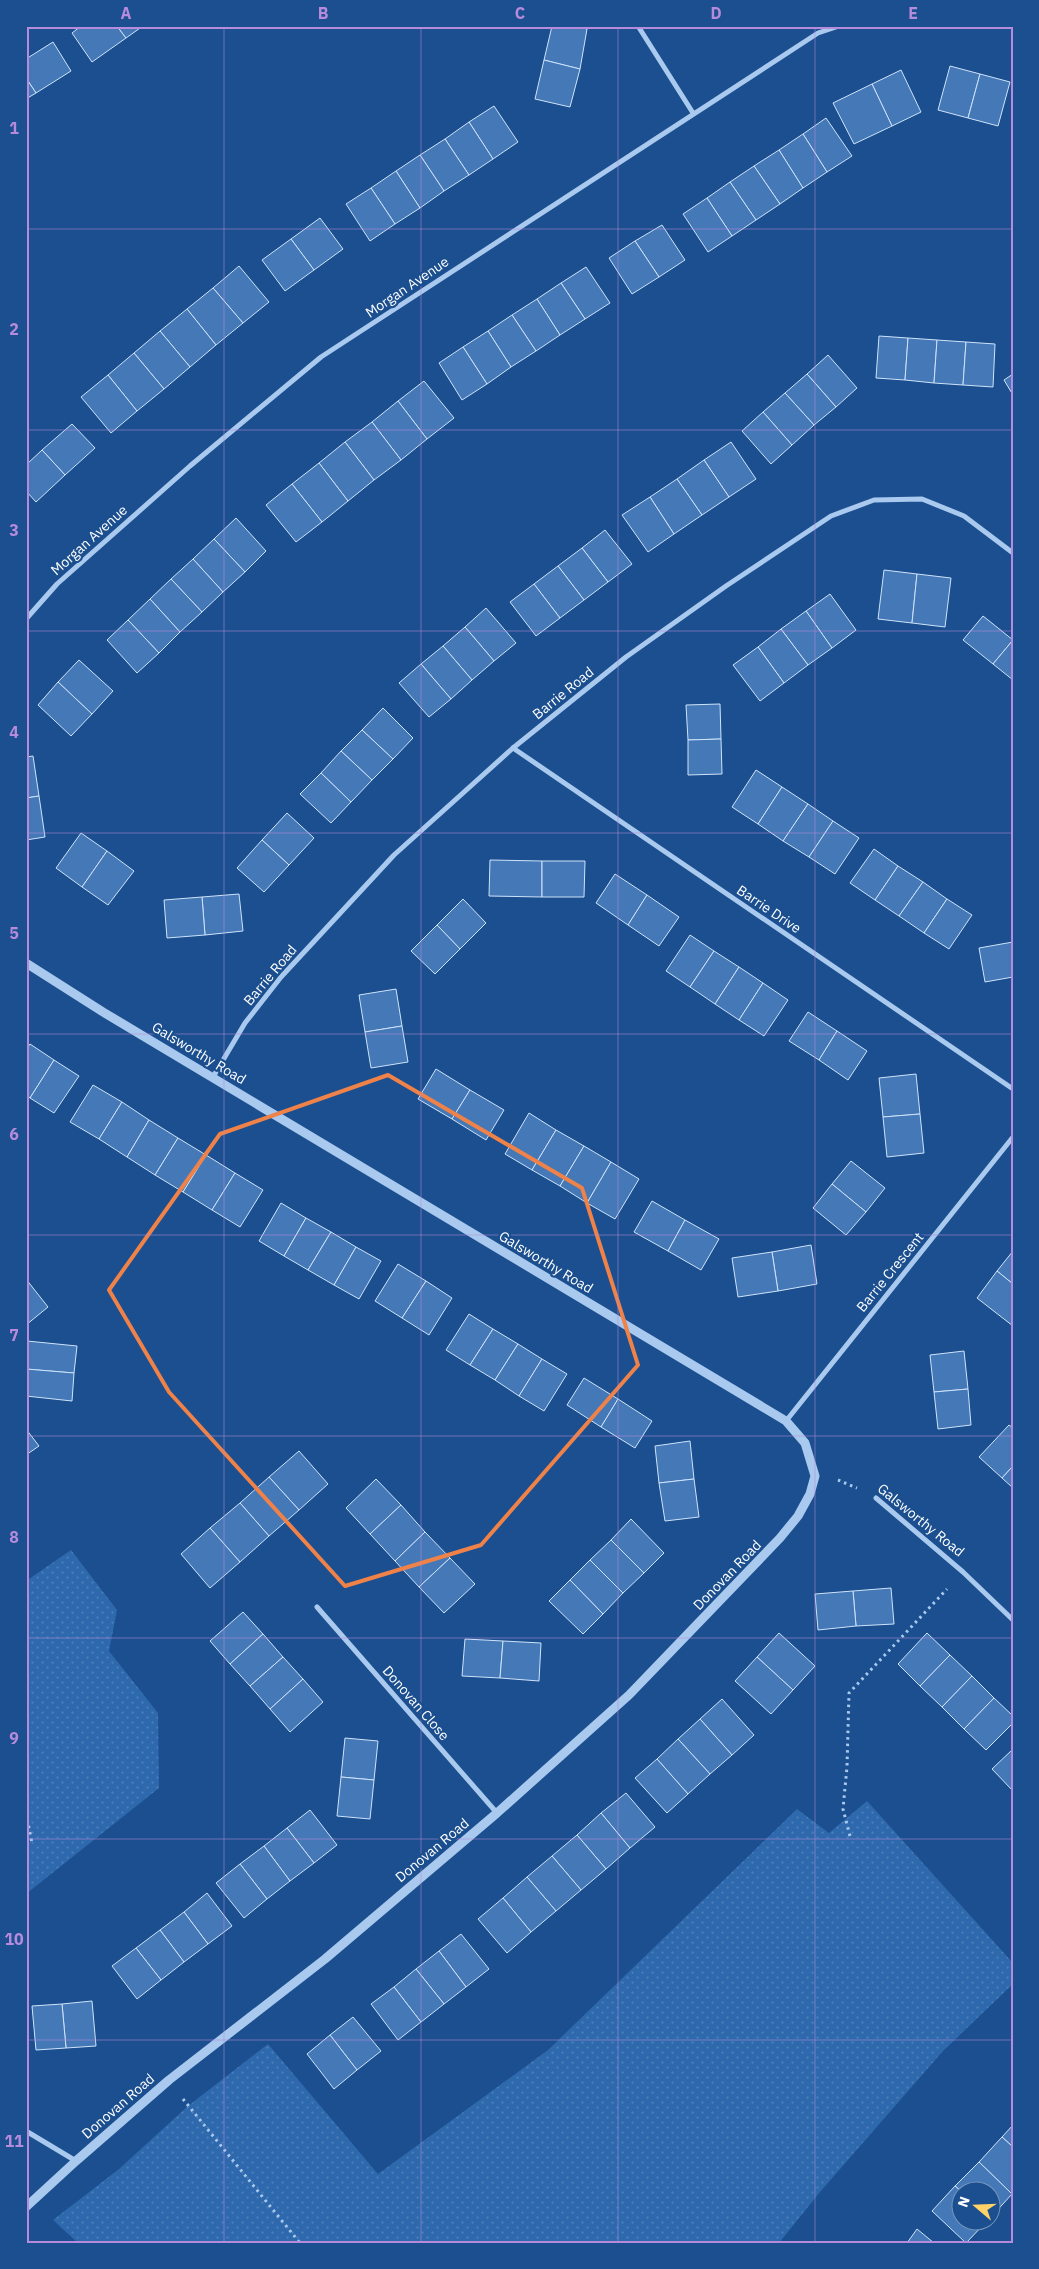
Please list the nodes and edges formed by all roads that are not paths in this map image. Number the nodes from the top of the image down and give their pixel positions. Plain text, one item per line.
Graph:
1 (638, 26) edge
2 (839, 26) edge
3 (694, 113) junction
4 (1013, 553) edge
5 (26, 618) edge
6 (512, 748) junction
7 (26, 963) edge
8 (213, 1077) junction
9 (1013, 1089) edge
10 (1013, 1137) edge
11 (786, 1421) junction
12 (815, 1476) joint
13 (876, 1498) road end
14 (317, 1607) dead end
15 (1013, 1620) edge
16 (497, 1813) junction
17 (26, 2131) edge
18 (76, 2161) junction
19 (26, 2207) edge

1 - 3 street
2 - 3 street, Morgan Avenue
3 - 5 street, Morgan Avenue
4 - 6 street, Barrie Road
6 - 8 street, Barrie Road
6 - 9 street, Barrie Drive
7 - 8 street, Galsworthy Road
8 - 11 street, Galsworthy Road
10 - 11 street, Barrie Crescent
11 - 12 street, Galsworthy Road
12 - 16 street, Donovan Road
13 - 15 street, Galsworthy Road
14 - 16 street, Donovan Close
16 - 18 street, Donovan Road
17 - 18 street
18 - 19 street, Donovan Road

